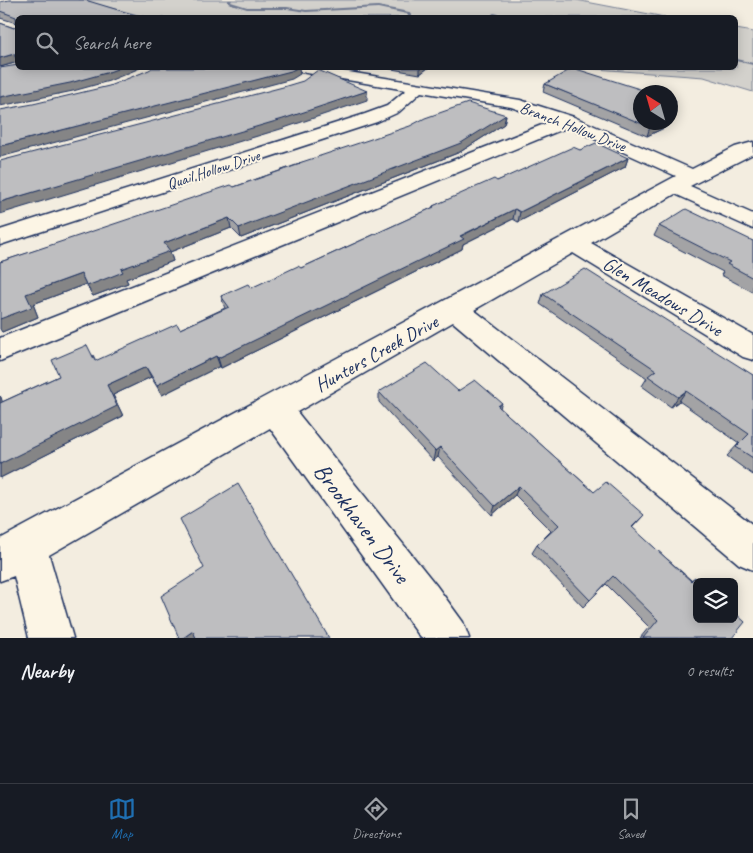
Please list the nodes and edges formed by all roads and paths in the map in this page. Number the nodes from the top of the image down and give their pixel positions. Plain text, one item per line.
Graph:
1 (300, 76) edge
2 (418, 88) junction
3 (568, 121) junction
4 (753, 148) edge
5 (682, 181) junction
6 (753, 222) edge
7 (0, 238) edge
8 (572, 242) junction
9 (454, 309) junction
10 (753, 349) edge
11 (0, 350) edge
12 (275, 409) junction
13 (753, 550) edge
14 (13, 554) edge
15 (52, 638) edge
16 (447, 638) edge

1 - 2 street, Branch Hollow Drive
2 - 3 street, Branch Hollow Drive
2 - 7 street, Quail Hollow Drive
3 - 5 street, Branch Hollow Drive
3 - 11 street
4 - 5 street, Hunters Creek Drive
5 - 6 street, Branch Hollow Drive
5 - 8 street, Hunters Creek Drive
8 - 9 street, Hunters Creek Drive
8 - 10 street, Glen Meadows Drive
9 - 12 street, Hunters Creek Drive
9 - 13 street
12 - 14 street, Hunters Creek Drive
12 - 16 street, Brookhaven Drive
14 - 15 street

